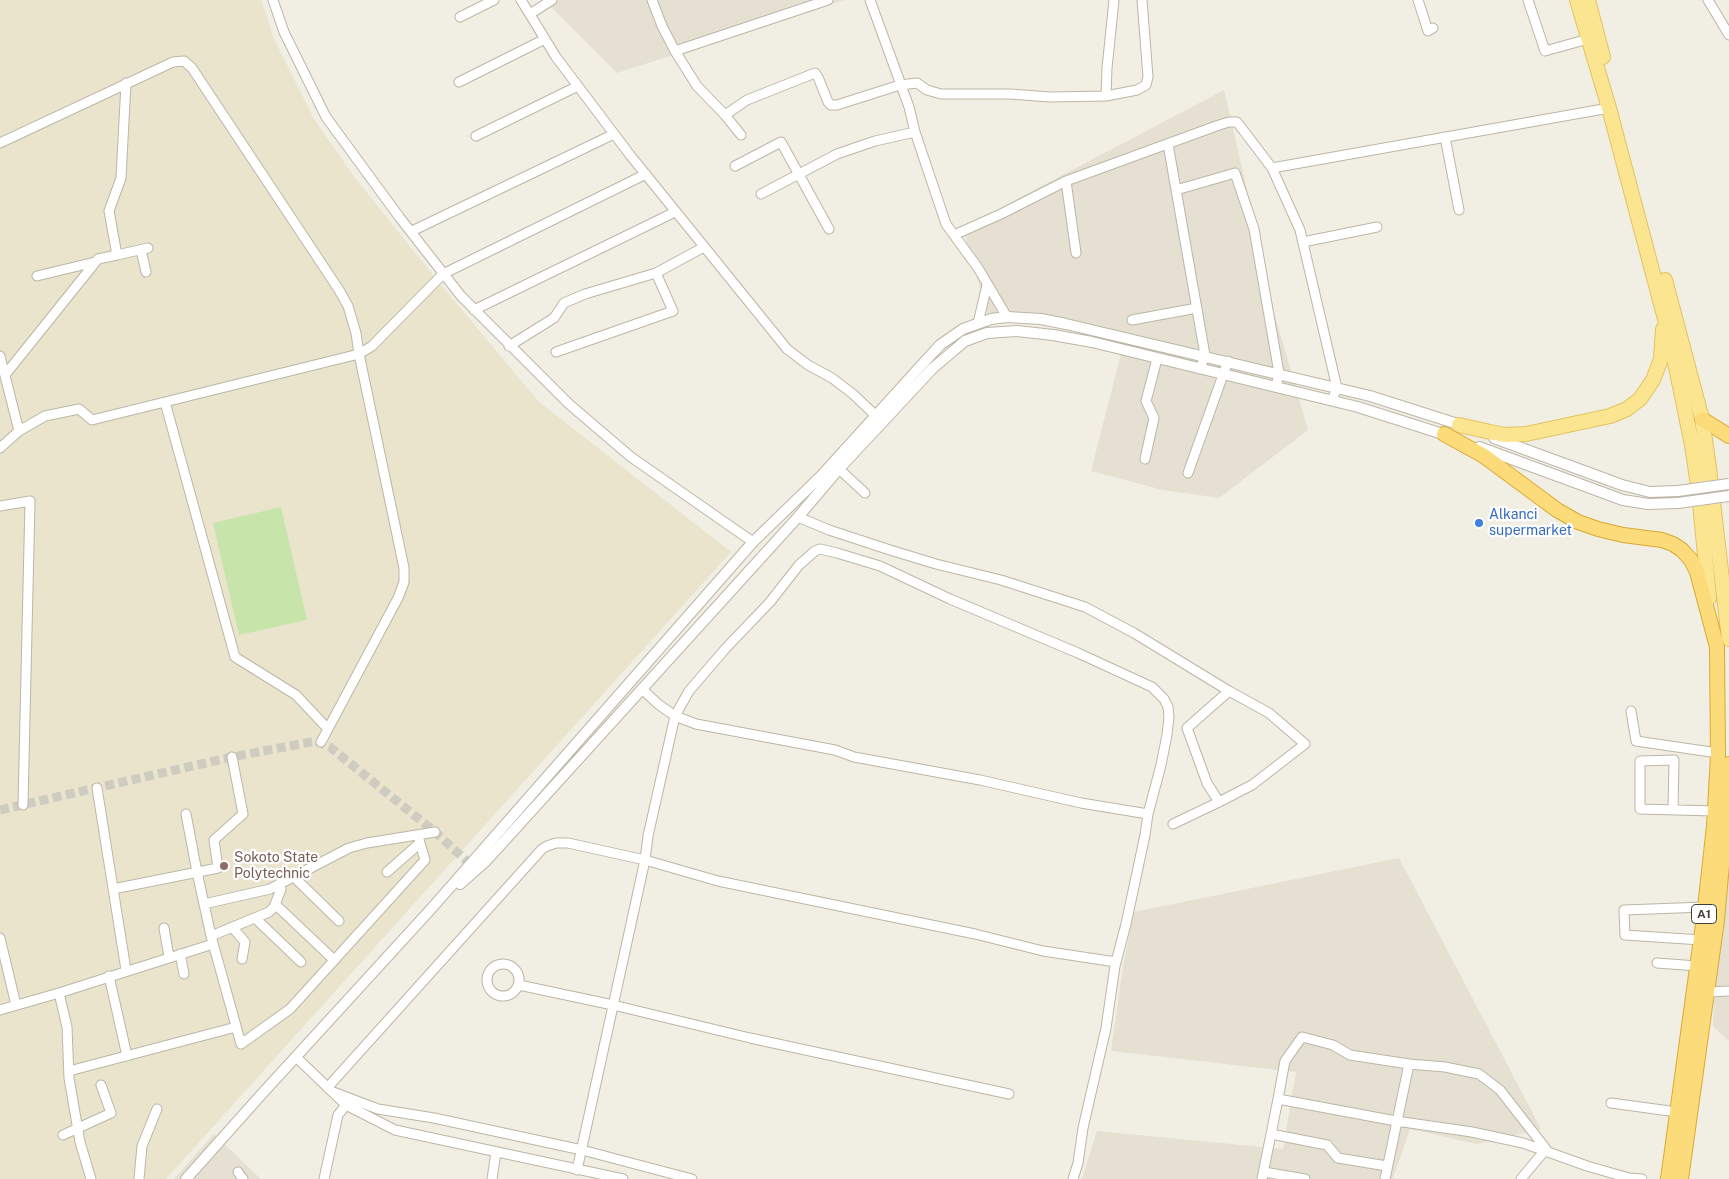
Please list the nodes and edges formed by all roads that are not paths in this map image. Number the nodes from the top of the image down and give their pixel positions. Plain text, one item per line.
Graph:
1 (273, 0) edge
2 (494, 0) edge
3 (521, 0) edge
4 (552, 0) edge
5 (652, 0) edge
6 (828, 0) edge
7 (870, 0) edge
8 (1114, 0) edge
9 (1142, 0) edge
10 (1418, 0) edge
11 (1528, 0) edge
12 (1577, 0) edge
13 (1588, 0) edge
14 (1708, 0) edge
15 (530, 14) junction
16 (460, 17) dead end
17 (1432, 28) dead end
18 (1729, 35) edge
19 (545, 39) junction
20 (1588, 39) junction
21 (674, 51) junction
22 (459, 82) dead end
23 (126, 83) junction
24 (900, 85) junction
25 (578, 86) junction
26 (1106, 96) junction
27 (1609, 108) junction
28 (725, 115) junction
29 (914, 132) junction
30 (614, 134) junction
31 (741, 134) dead end
32 (476, 136) dead end
33 (1445, 137) junction
34 (0, 143) edge
35 (1168, 144) junction
36 (735, 166) dead end
37 (1272, 168) junction
38 (646, 174) junction
39 (798, 175) junction
40 (1066, 181) junction
41 (1176, 190) junction
42 (761, 194) dead end
43 (1459, 210) dead end
44 (675, 212) junction
45 (1377, 226) dead end
46 (829, 229) dead end
47 (412, 231) junction
48 (954, 235) junction
49 (1302, 242) junction
50 (704, 247) junction
51 (1076, 252) dead end
52 (117, 255) junction
53 (95, 262) junction
54 (146, 272) dead end
55 (656, 273) junction
56 (443, 274) junction
57 (37, 276) dead end
58 (987, 285) junction
59 (1660, 296) junction
60 (1197, 308) junction
61 (474, 310) junction
62 (1007, 318) junction
63 (1132, 320) dead end
64 (978, 323) junction
65 (510, 346) junction
66 (556, 352) dead end
67 (359, 354) junction
68 (1205, 355) junction
69 (0, 356) edge
70 (1157, 359) junction
71 (1228, 361) junction
72 (1200, 369) junction
73 (1224, 374) junction
74 (1278, 374) junction
75 (4, 379) edge
76 (1276, 387) junction
77 (1337, 388) junction
78 (1332, 400) junction
79 (165, 402) junction
80 (876, 416) junction
81 (1702, 419) junction
82 (1459, 425) junction
83 (19, 431) junction
84 (1444, 434) junction
85 (1729, 436) edge
86 (0, 448) edge
87 (1145, 459) dead end
88 (839, 469) junction
89 (1188, 473) dead end
90 (1729, 484) edge
91 (865, 493) dead end
92 (1729, 496) edge
93 (0, 506) edge
94 (798, 517) junction
95 (753, 542) junction
96 (1729, 639) edge
97 (1717, 647) junction
98 (642, 689) junction
99 (1229, 691) junction
100 (1631, 711) dead end
101 (675, 716) junction
102 (328, 729) junction
103 (321, 742) dead end
104 (1718, 752) junction
105 (232, 757) dead end
106 (1729, 764) edge
107 (97, 788) dead end
108 (1219, 802) junction
109 (23, 805) dead end
110 (1673, 810) junction
111 (1715, 811) junction
112 (186, 814) dead end
113 (1148, 814) junction
114 (1173, 824) dead end
115 (435, 832) dead end
116 (419, 839) junction
117 (1727, 841) edge
118 (645, 860) junction
119 (196, 872) junction
120 (387, 872) dead end
121 (294, 877) junction
122 (279, 884) junction
123 (113, 889) junction
124 (204, 904) junction
125 (275, 904) junction
126 (1705, 907) junction
127 (431, 909) junction
128 (255, 918) junction
129 (339, 921) dead end
130 (164, 928) dead end
131 (232, 928) junction
132 (0, 938) edge
133 (212, 940) junction
134 (1701, 940) junction
135 (180, 954) junction
136 (169, 957) junction
137 (242, 959) dead end
138 (334, 960) junction
139 (301, 962) dead end
140 (1116, 962) junction
141 (1657, 963) dead end
142 (1697, 966) junction
143 (126, 970) junction
144 (184, 974) dead end
145 (109, 976) junction
146 (519, 985) dead end
147 (1729, 991) edge
148 (1707, 992) junction
149 (59, 993) junction
150 (16, 1005) junction
151 (613, 1005) junction
152 (0, 1010) edge
153 (236, 1027) junction
154 (128, 1056) junction
155 (296, 1057) junction
156 (1409, 1064) junction
157 (69, 1071) junction
158 (101, 1084) dead end
159 (331, 1089) junction
160 (1009, 1094) dead end
161 (1278, 1099) junction
162 (1611, 1103) dead end
163 (346, 1105) junction
164 (157, 1108) dead end
165 (1677, 1112) junction
166 (1396, 1120) junction
167 (77, 1128) junction
168 (63, 1134) dead end
169 (1271, 1134) junction
170 (1546, 1149) junction
171 (582, 1150) junction
172 (496, 1152) junction
173 (1387, 1166) junction
174 (577, 1170) junction
175 (1263, 1175) edge
176 (91, 1179) edge
177 (139, 1179) edge
178 (186, 1179) edge
179 (324, 1179) edge
180 (492, 1179) edge
181 (623, 1179) edge
182 (692, 1179) edge
183 (1073, 1179) edge
184 (1305, 1179) edge
185 (1385, 1179) edge
186 (1521, 1179) edge
187 (1642, 1179) edge
188 (1668, 1179) edge
189 (1681, 1179) edge

1 - 47 street
2 - 16 street
3 - 15 street
4 - 15 street
5 - 21 street
6 - 21 street
7 - 24 street
8 - 26 street
9 - 26 street
10 - 17 street
11 - 20 street
12 - 20 main road
13 - 81 main road
14 - 18 street
15 - 19 street
19 - 22 street
19 - 25 street
20 - 27 main road
21 - 28 street
23 - 34 street
23 - 52 street
23 - 67 street
24 - 26 street
24 - 28 street
24 - 29 street
25 - 30 street
25 - 32 street
27 - 33 street
27 - 59 main road
28 - 31 street
29 - 39 street
29 - 48 street
30 - 38 street
30 - 47 street
33 - 37 street
33 - 43 street
35 - 37 street
35 - 40 street
35 - 41 street
36 - 39 street
37 - 49 street
38 - 44 street
38 - 56 street
39 - 42 street
39 - 46 street
40 - 48 street
40 - 51 street
41 - 60 street
41 - 74 street
44 - 50 street
44 - 61 street
45 - 49 street
47 - 56 street
48 - 58 street
49 - 77 street
50 - 55 street
50 - 80 street
52 - 53 street
52 - 54 street
53 - 57 street
53 - 75 street
55 - 65 street
55 - 66 street
56 - 61 street
56 - 67 street
58 - 62 street
58 - 64 street
59 - 82 main road
59 - 97 main road
60 - 63 street
60 - 68 street
61 - 65 street
62 - 64 street
62 - 68 street
64 - 80 street
65 - 95 street
67 - 79 street
67 - 102 street
68 - 71 street
68 - 72 street
69 - 75 street
70 - 72 street
70 - 87 street
70 - 88 street
71 - 73 street
71 - 74 street
72 - 73 street
73 - 76 street
73 - 89 street
74 - 76 street
74 - 77 street
75 - 83 street
76 - 78 street
77 - 78 street
77 - 82 street
78 - 84 street
79 - 83 street
79 - 102 street
80 - 95 street
81 - 85 highway
81 - 96 main road
82 - 90 street, bridge
83 - 86 street
84 - 92 street, bridge
84 - 97 highway
88 - 91 street
88 - 94 street
93 - 109 street
94 - 98 street
94 - 99 street
95 - 127 street
97 - 104 highway, A1
98 - 101 street
98 - 127 street
99 - 108 street
99 - 108 street
100 - 104 street
101 - 113 street
101 - 113 street
101 - 118 street
102 - 103 street
104 - 111 highway, A1
105 - 119 street
106 - 117 highway, A1
107 - 123 street
108 - 114 street
110 - 110 street
110 - 111 street
111 - 126 highway, A1
112 - 119 street
113 - 140 street
115 - 116 street
116 - 120 street
116 - 121 street
116 - 138 street
117 - 148 highway, A1
118 - 140 street
118 - 151 street
118 - 159 street
119 - 123 street
119 - 124 street
121 - 122 street
121 - 129 street
122 - 124 street
122 - 125 street
123 - 143 street
124 - 133 street
125 - 128 street
125 - 138 street
126 - 134 highway, A1
126 - 134 street
127 - 155 street
128 - 131 street
128 - 139 street
130 - 136 street
131 - 133 street
131 - 137 street
132 - 150 street
133 - 135 street
133 - 153 street
134 - 142 highway, A1
135 - 136 street
135 - 144 street
136 - 143 street
138 - 153 street
140 - 183 street
141 - 142 street
142 - 165 highway, A1
143 - 145 street
145 - 149 street
145 - 154 street
146 - 151 street
147 - 148 street
148 - 189 highway, A1
149 - 150 street
149 - 157 street
150 - 152 street
151 - 160 street
151 - 171 street
153 - 154 street
154 - 157 street
155 - 159 street
155 - 178 street
156 - 161 street
156 - 166 street
156 - 170 street
157 - 167 street
158 - 167 street
159 - 163 street
159 - 171 street
161 - 166 street
161 - 169 street
162 - 165 street
163 - 172 street
163 - 179 street
164 - 177 street
165 - 188 highway, A1
166 - 170 street
166 - 173 street
167 - 168 street
167 - 176 street
169 - 173 street
169 - 175 street
170 - 186 street
170 - 187 street
171 - 174 street
171 - 182 street
172 - 174 street
172 - 180 street
173 - 185 street
174 - 181 street
175 - 184 street

